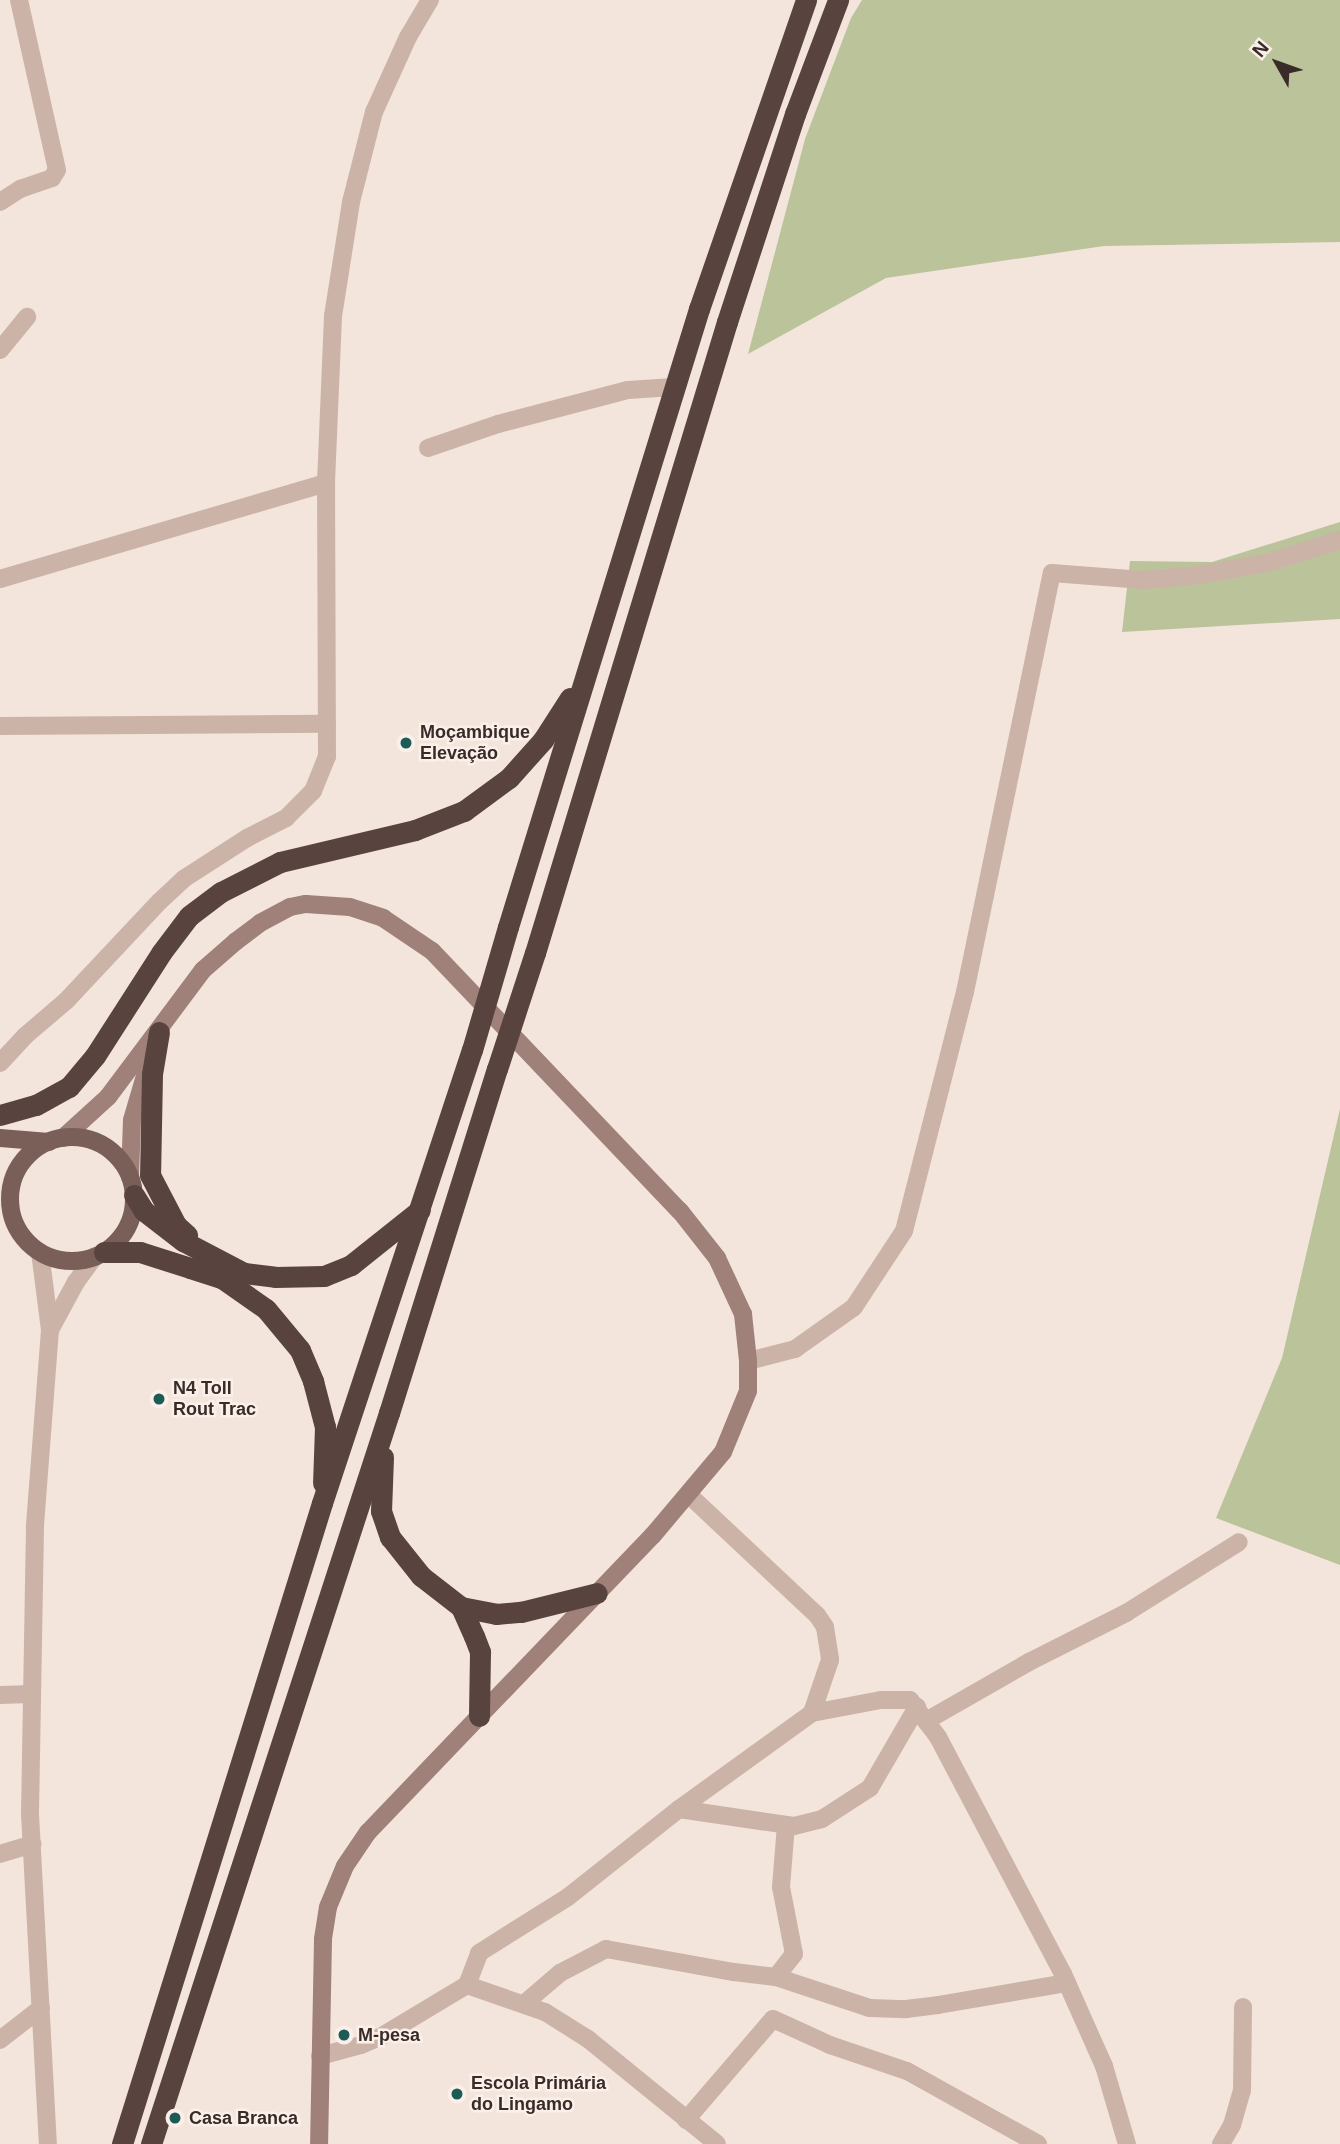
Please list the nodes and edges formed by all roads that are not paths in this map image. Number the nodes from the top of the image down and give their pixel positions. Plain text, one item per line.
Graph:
1 (19, 0) edge
2 (430, 0) edge
3 (806, 0) edge
4 (838, 0) edge
5 (0, 202) edge
6 (27, 317) dead end
7 (0, 350) edge
8 (674, 387) junction
9 (428, 448) dead end
10 (326, 483) junction
11 (1340, 540) edge
12 (0, 579) edge
13 (586, 672) junction
14 (327, 724) junction
15 (0, 726) edge
16 (159, 1032) junction
17 (0, 1063) edge
18 (0, 1115) edge
19 (0, 1138) edge
20 (56, 1140) junction
21 (132, 1186) junction
22 (420, 1210) junction
23 (0, 1211) edge
24 (21, 1234) junction
25 (40, 1252) junction
26 (99, 1254) junction
27 (215, 1260) junction
28 (51, 1330) junction
29 (748, 1361) junction
30 (389, 1413) junction
31 (689, 1495) junction
32 (322, 1503) junction
33 (1239, 1542) dead end
34 (597, 1593) junction
35 (461, 1607) junction
36 (31, 1694) junction
37 (0, 1695) edge
38 (812, 1713) junction
39 (922, 1714) junction
40 (480, 1716) junction
41 (679, 1809) junction
42 (786, 1825) junction
43 (32, 1844) junction
44 (0, 1854) edge
45 (776, 1977) junction
46 (1067, 1983) junction
47 (467, 1985) junction
48 (525, 2003) junction
49 (1243, 2007) dead end
50 (41, 2008) junction
51 (0, 2040) edge
52 (320, 2056) junction
53 (686, 2120) junction
54 (709, 2141) edge
55 (48, 2144) edge
56 (122, 2144) edge
57 (151, 2144) edge
58 (319, 2144) edge
59 (1038, 2144) edge
60 (1127, 2144) edge
61 (1221, 2144) edge

1 - 5 street
2 - 10 street
3 - 8 highway
4 - 30 highway, bridge
6 - 7 street
8 - 9 street
8 - 13 highway
10 - 12 street
10 - 14 street
11 - 29 street
13 - 18 highway
13 - 22 highway, bridge
14 - 15 street
14 - 17 street
16 - 20 main road
16 - 21 main road
16 - 27 highway
16 - 29 main road
19 - 20 main road
20 - 21 main road
20 - 24 main road
21 - 26 main road
21 - 27 highway
22 - 27 highway
22 - 32 highway
23 - 24 main road
24 - 25 main road
25 - 26 main road
25 - 28 street
26 - 28 street
26 - 32 highway
28 - 36 street
29 - 31 main road
30 - 35 highway
30 - 57 highway
31 - 34 main road
31 - 38 street
32 - 56 highway
33 - 39 street
34 - 35 highway
34 - 40 main road
35 - 40 highway
36 - 37 street
36 - 43 street
38 - 39 street
38 - 41 street
39 - 42 street
39 - 46 street
40 - 52 main road
41 - 42 street
41 - 47 street
42 - 45 street
43 - 44 street
43 - 50 street
45 - 46 street
45 - 48 street
46 - 60 street
47 - 48 street
47 - 52 street
48 - 53 street
49 - 61 street
50 - 51 street
50 - 55 street
52 - 58 main road
53 - 54 street
53 - 59 street

